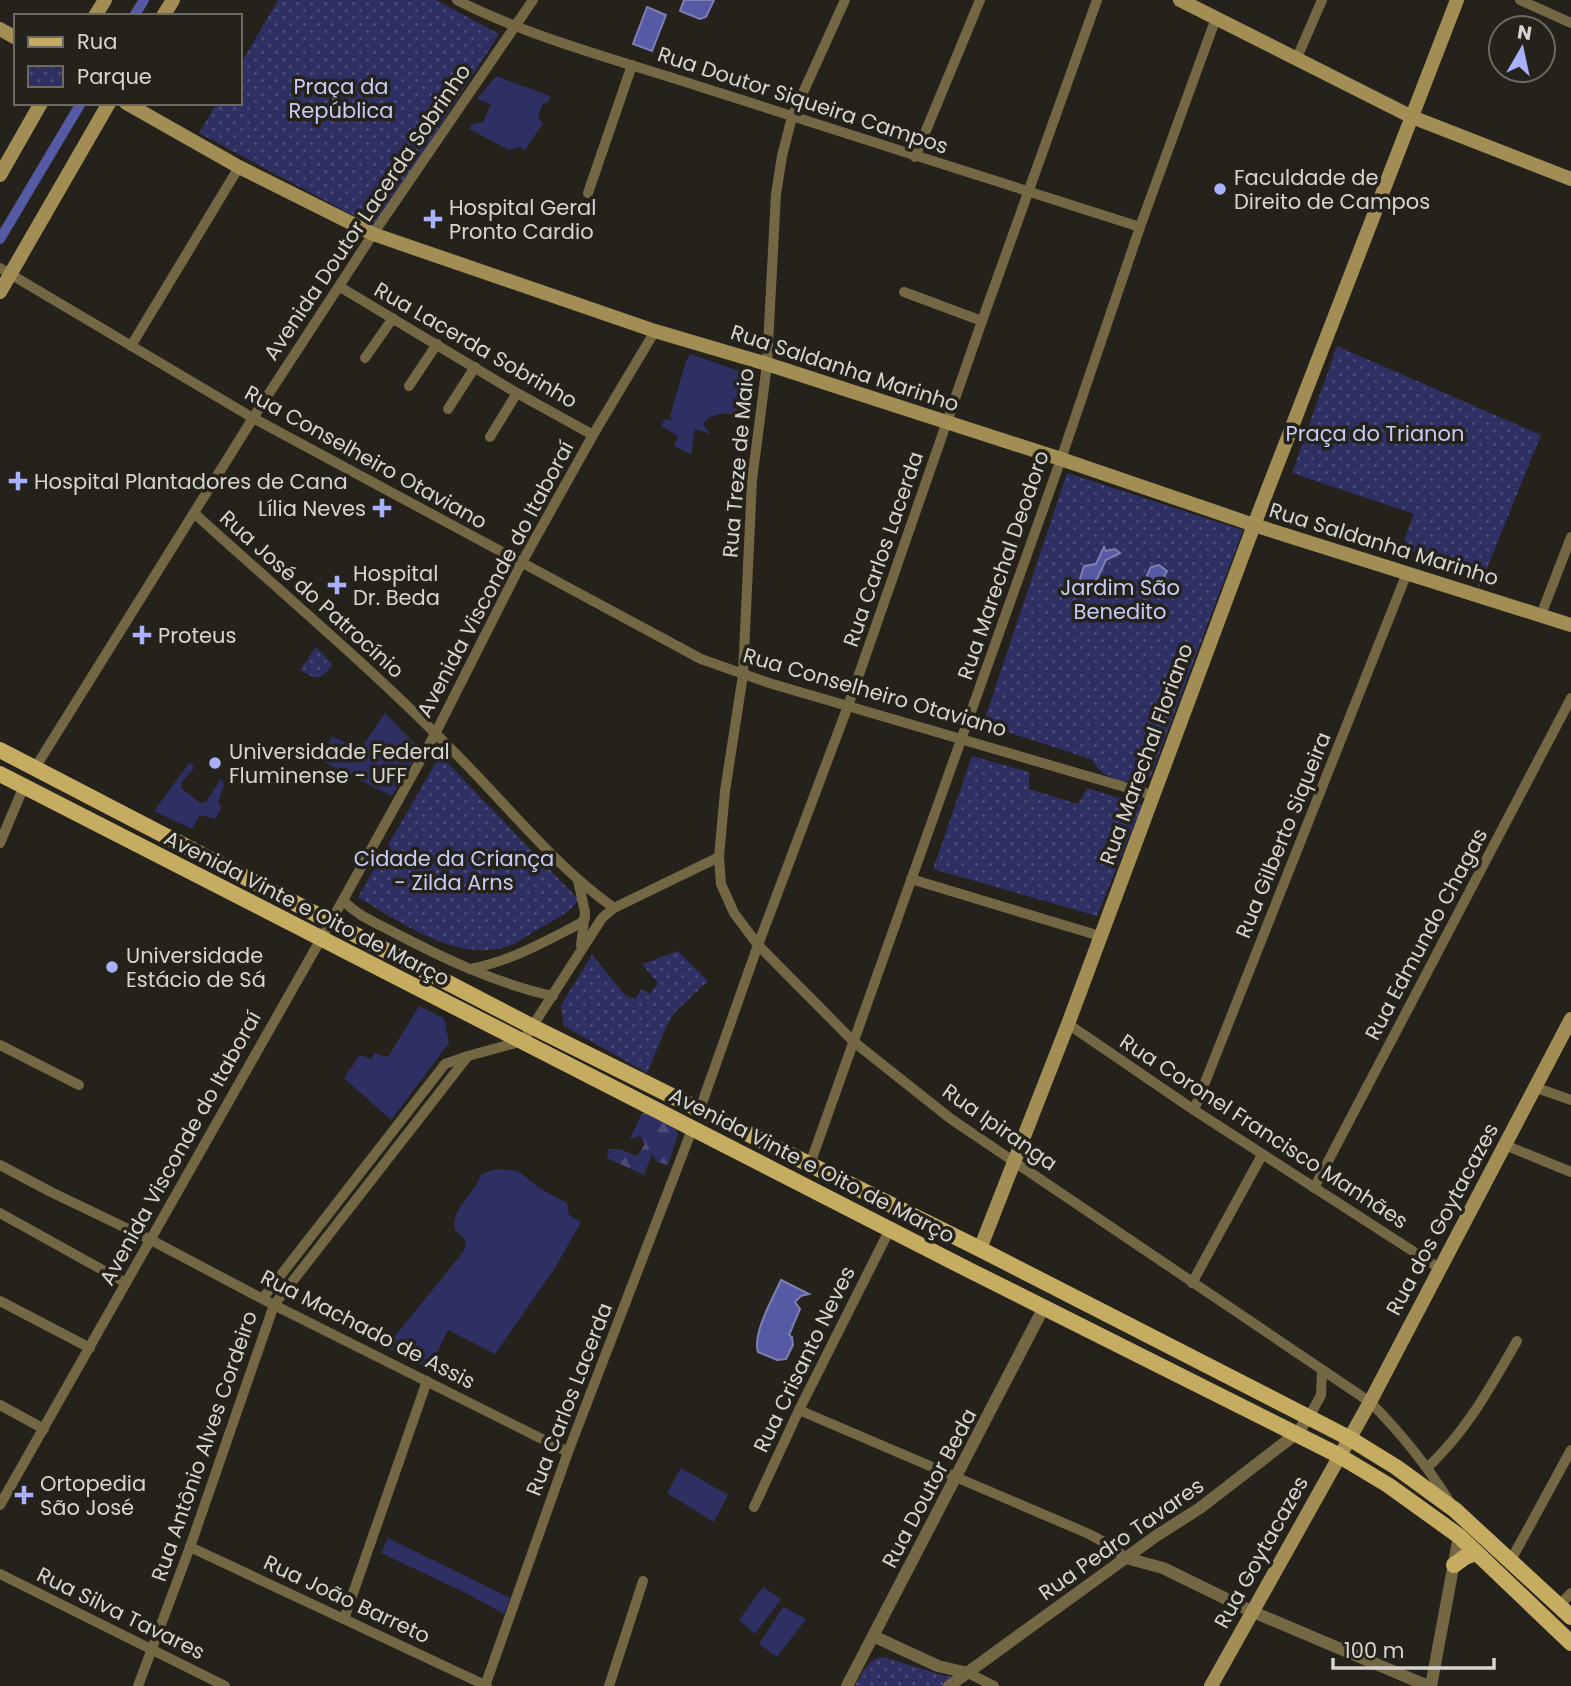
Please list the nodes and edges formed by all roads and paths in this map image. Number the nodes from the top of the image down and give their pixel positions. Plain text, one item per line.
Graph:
1 (457, 0) edge
2 (533, 0) edge
3 (845, 0) edge
4 (980, 0) edge
5 (1097, 0) edge
6 (1181, 0) edge
7 (1322, 0) edge
8 (1457, 0) edge
9 (1520, 0) edge
10 (1216, 18) junction
11 (1571, 23) edge
12 (516, 26) junction
13 (1296, 60) junction
14 (632, 65) junction
15 (40, 105) edge
16 (108, 105) edge
17 (129, 105) edge
18 (792, 117) junction
19 (1412, 117) junction
20 (915, 157) junction
21 (239, 167) junction
22 (0, 175) edge
23 (1571, 178) edge
24 (1029, 191) junction
25 (588, 193) dead end
26 (1140, 227) junction
27 (373, 234) junction
28 (5, 271) edge
29 (340, 287) junction
30 (0, 292) edge
31 (904, 292) dead end
32 (393, 318) junction
33 (982, 321) junction
34 (655, 331) junction
35 (437, 344) junction
36 (131, 346) junction
37 (365, 358) dead end
38 (766, 364) junction
39 (475, 368) junction
40 (409, 386) dead end
41 (517, 393) junction
42 (448, 409) dead end
43 (253, 418) junction
44 (948, 422) junction
45 (593, 435) junction
46 (490, 437) dead end
47 (1061, 459) junction
48 (195, 514) junction
49 (1254, 525) junction
50 (1571, 537) edge
51 (522, 564) junction
52 (1406, 573) junction
53 (1541, 615) junction
54 (1571, 625) edge
55 (743, 675) junction
56 (1571, 698) edge
57 (848, 706) junction
58 (435, 734) junction
59 (962, 738) junction
60 (0, 750) edge
61 (35, 768) junction
62 (0, 774) edge
63 (24, 786) junction
64 (1152, 795) junction
65 (0, 843) edge
66 (719, 857) junction
67 (578, 879) junction
68 (911, 879) junction
69 (343, 900) junction
70 (614, 908) junction
71 (585, 918) junction
72 (330, 921) junction
73 (1100, 936) junction
74 (321, 938) junction
75 (758, 945) junction
76 (579, 952) junction
77 (470, 969) junction
78 (553, 996) junction
79 (1571, 1019) edge
80 (1068, 1024) junction
81 (533, 1027) junction
82 (523, 1041) junction
83 (854, 1042) junction
84 (0, 1045) edge
85 (1565, 1045) edge
86 (468, 1056) junction
87 (79, 1084) dead end
88 (1534, 1087) junction
89 (1571, 1100) edge
90 (700, 1110) junction
91 (1194, 1110) junction
92 (693, 1127) junction
93 (1505, 1145) junction
94 (1262, 1155) junction
95 (373, 1159) junction
96 (1015, 1162) junction
97 (810, 1164) junction
98 (0, 1165) edge
99 (383, 1167) junction
100 (1571, 1172) edge
101 (1314, 1188) junction
102 (0, 1213) edge
103 (890, 1229) junction
104 (151, 1240) junction
105 (980, 1249) junction
106 (1439, 1268) junction
107 (971, 1271) junction
108 (126, 1283) junction
109 (1192, 1283) junction
110 (262, 1298) junction
111 (0, 1301) edge
112 (274, 1305) junction
113 (1044, 1307) junction
114 (1517, 1342) dead end
115 (90, 1348) junction
116 (1322, 1370) junction
117 (427, 1381) junction
118 (1370, 1402) junction
119 (0, 1405) edge
120 (799, 1410) junction
121 (1309, 1417) junction
122 (44, 1429) junction
123 (1297, 1433) junction
124 (1349, 1438) junction
125 (1571, 1450) edge
126 (568, 1452) junction
127 (1338, 1455) junction
128 (1428, 1467) junction
129 (957, 1477) junction
130 (0, 1506) edge
131 (754, 1507) dead end
132 (1455, 1510) junction
133 (1156, 1536) junction
134 (1459, 1536) junction
135 (190, 1547) junction
136 (1476, 1553) junction
137 (1126, 1558) junction
138 (1511, 1560) junction
139 (1454, 1566) junction
140 (1163, 1568) junction
141 (0, 1574) edge
142 (643, 1581) dead end
143 (1571, 1593) edge
144 (1251, 1611) junction
145 (1565, 1611) edge
146 (344, 1619) junction
147 (873, 1636) junction
148 (1571, 1643) edge
149 (151, 1649) junction
150 (938, 1666) junction
151 (968, 1673) junction
152 (138, 1686) edge
153 (225, 1686) edge
154 (486, 1686) edge
155 (609, 1686) edge
156 (848, 1686) edge
157 (948, 1686) edge
158 (994, 1686) edge
159 (1211, 1686) edge
160 (1429, 1686) edge

1 - 12 street, Rua Doutor Siqueira Campos
2 - 12 street, Avenida Doutor Lacerda Sobrinho
3 - 18 street, Rua Treze de Maio
4 - 20 street
5 - 24 street, Rua Carlos Lacerda
6 - 10 main road
7 - 13 street
8 - 19 main road, Rua Marechal Floriano
9 - 11 street
10 - 13 main road
10 - 26 street, Rua Marechal Deodoro
12 - 14 street, Rua Doutor Siqueira Campos
12 - 27 street, Avenida Doutor Lacerda Sobrinho
13 - 19 main road
14 - 18 street, Rua Doutor Siqueira Campos
14 - 25 street
15 - 22 main road
16 - 28 main road
17 - 21 main road, Rua Saldanha Marinho
18 - 20 street, Rua Doutor Siqueira Campos
18 - 38 street, Rua Treze de Maio
19 - 23 main road
19 - 49 main road, Rua Marechal Floriano
20 - 24 street, Rua Doutor Siqueira Campos
21 - 27 main road, Rua Saldanha Marinho
21 - 36 street
24 - 26 street, Rua Doutor Siqueira Campos
24 - 33 street, Rua Carlos Lacerda
26 - 47 street, Rua Marechal Deodoro
27 - 29 street, Avenida Doutor Lacerda Sobrinho
27 - 34 main road, Rua Saldanha Marinho
28 - 30 main road
28 - 36 street, Rua Conselheiro Otaviano
29 - 32 street, Rua Lacerda Sobrinho
29 - 43 street, Avenida Doutor Lacerda Sobrinho
31 - 33 street
32 - 35 street, Rua Lacerda Sobrinho
32 - 37 street
33 - 44 street, Rua Carlos Lacerda
34 - 38 main road, Rua Saldanha Marinho
34 - 45 street, Avenida Visconde do Itaboraí
35 - 39 street, Rua Lacerda Sobrinho
35 - 40 street
36 - 43 street, Rua Conselheiro Otaviano
38 - 44 main road, Rua Saldanha Marinho
38 - 55 street, Rua Treze de Maio
39 - 41 street, Rua Lacerda Sobrinho
39 - 42 street
41 - 45 street, Rua Lacerda Sobrinho
41 - 46 street
43 - 48 street, Avenida Doutor Lacerda Sobrinho
43 - 51 street, Rua Conselheiro Otaviano
44 - 47 main road, Rua Saldanha Marinho
44 - 57 street, Rua Carlos Lacerda
45 - 51 street, Avenida Visconde do Itaboraí
47 - 49 main road, Rua Saldanha Marinho
47 - 59 street, Rua Marechal Deodoro
48 - 58 street, Rua José do Patrocínio
48 - 61 street, Avenida Doutor Lacerda Sobrinho
49 - 52 main road, Rua Saldanha Marinho
49 - 64 main road, Rua Marechal Floriano
50 - 53 street
51 - 55 street, Rua Conselheiro Otaviano
51 - 58 street, Avenida Visconde do Itaboraí
52 - 53 main road, Rua Saldanha Marinho
52 - 91 street, Rua Gilberto Siqueira
53 - 54 main road, Rua Saldanha Marinho
55 - 57 street, Rua Conselheiro Otaviano
55 - 66 street, Rua Treze de Maio
56 - 101 street, Rua Edmundo Chagas
57 - 59 street, Rua Conselheiro Otaviano
57 - 75 street, Rua Carlos Lacerda
58 - 67 street, Rua José do Patrocínio
58 - 69 street, Avenida Visconde do Itaboraí
59 - 64 street, Rua Conselheiro Otaviano
59 - 68 street, Rua Marechal Deodoro
60 - 61 main road, Avenida Vinte e Oito de Março
61 - 72 main road, Avenida Vinte e Oito de Março
62 - 63 main road, Avenida Vinte e Oito de Março
63 - 65 street
63 - 74 main road, Avenida Vinte e Oito de Março
64 - 73 main road, Rua Marechal Floriano
66 - 70 street
66 - 75 street, Rua Ipiranga
67 - 70 street, Rua José do Patrocínio
67 - 71 street
68 - 73 street
68 - 83 street, Rua Marechal Deodoro
69 - 72 street, Avenida Visconde do Itaboraí
69 - 77 street
70 - 76 street
71 - 76 street
71 - 77 street
72 - 74 street, Avenida Visconde do Itaboraí
72 - 81 main road, Avenida Vinte e Oito de Março
73 - 80 main road, Rua Marechal Floriano
74 - 82 main road, Avenida Vinte e Oito de Março
74 - 104 street, Avenida Visconde do Itaboraí
75 - 83 street, Rua Ipiranga
75 - 90 street, Rua Carlos Lacerda
76 - 78 street
77 - 78 street
78 - 81 street
79 - 85 main road, Rua dos Goytacazes
80 - 91 street, Rua Coronel Francisco Manhães
80 - 96 main road, Rua Marechal Floriano
81 - 82 street
81 - 90 main road, Avenida Vinte e Oito de Março
82 - 86 street, Rua Antônio Alves Cordeiro
82 - 92 main road, Avenida Vinte e Oito de Março
83 - 96 street, Rua Ipiranga
83 - 97 street, Rua Marechal Deodoro
84 - 87 street
85 - 88 main road, Rua dos Goytacazes
86 - 95 street, Rua Antônio Alves Cordeiro
86 - 99 street, Rua Antônio Alves Cordeiro
88 - 89 street
88 - 93 main road, Rua dos Goytacazes
90 - 97 main road, Avenida Vinte e Oito de Março
91 - 94 street, Rua Coronel Francisco Manhães
92 - 103 main road, Avenida Vinte e Oito de Março
92 - 126 street, Rua Carlos Lacerda
93 - 100 street
93 - 106 main road, Rua dos Goytacazes
94 - 101 street, Rua Coronel Francisco Manhães
94 - 109 street
95 - 99 street
95 - 110 street, Rua Antônio Alves Cordeiro
96 - 105 main road, Rua Marechal Floriano
96 - 109 street, Rua Ipiranga
97 - 105 main road, Avenida Vinte e Oito de Março
98 - 104 street, Rua Machado de Assis
99 - 112 street, Rua Antônio Alves Cordeiro
101 - 106 street, Rua Coronel Francisco Manhães
102 - 108 street
103 - 107 main road, Avenida Vinte e Oito de Março
103 - 120 street, Rua Crisanto Neves
104 - 108 street, Avenida Visconde do Itaboraí
104 - 110 street, Rua Machado de Assis
105 - 107 main road
105 - 121 main road, Avenida Vinte e Oito de Março
106 - 118 main road, Rua dos Goytacazes
107 - 113 main road, Avenida Vinte e Oito de Março
108 - 115 street, Avenida Visconde do Itaboraí
109 - 116 street, Rua Ipiranga
110 - 112 street, Rua Machado de Assis
111 - 115 street
112 - 117 street, Rua Machado de Assis
112 - 135 street, Rua Antônio Alves Cordeiro
113 - 123 main road, Avenida Vinte e Oito de Março
113 - 129 street, Rua Doutor Beda
114 - 128 street
115 - 122 street, Avenida Visconde do Itaboraí
116 - 118 street, Rua Ipiranga
116 - 121 street
117 - 126 street, Rua Machado de Assis
117 - 146 street
118 - 124 main road, Rua dos Goytacazes
118 - 128 street, Rua Ipiranga
119 - 122 street
120 - 129 street
120 - 131 street, Rua Crisanto Neves
121 - 123 street, Rua Pedro Tavares
121 - 124 main road, Avenida Vinte e Oito de Março
122 - 130 street, Avenida Visconde do Itaboraí
123 - 127 main road, Avenida Vinte e Oito de Março
123 - 133 street, Rua Pedro Tavares
124 - 127 main road, Rua Goytacazes
124 - 132 main road
125 - 138 street
126 - 154 street, Rua Carlos Lacerda
127 - 134 main road, Avenida Vinte e Oito de Março
127 - 144 main road, Rua Goytacazes
128 - 132 street, Rua Ipiranga
129 - 137 street
129 - 147 street, Rua Doutor Beda
132 - 134 main road
132 - 138 main road
133 - 137 street, Rua Pedro Tavares
133 - 140 street
134 - 136 main road, Avenida Vinte e Oito de Março
134 - 139 street
135 - 146 street, Rua João Barreto
135 - 149 street, Rua Antônio Alves Cordeiro
136 - 139 main road
136 - 148 main road, Avenida Vinte e Oito de Março
137 - 140 street
137 - 151 street, Rua Pedro Tavares
138 - 145 main road
139 - 160 street
140 - 144 street
141 - 149 street, Rua Silva Tavares
142 - 155 street
143 - 145 street
144 - 159 main road, Rua Goytacazes
144 - 160 street
146 - 154 street, Rua João Barreto
147 - 150 street
147 - 156 street, Rua Doutor Beda
149 - 152 street, Rua Antônio Alves Cordeiro
149 - 153 street, Rua Silva Tavares
150 - 151 street
150 - 157 street
151 - 157 street, Rua Pedro Tavares
151 - 158 street

